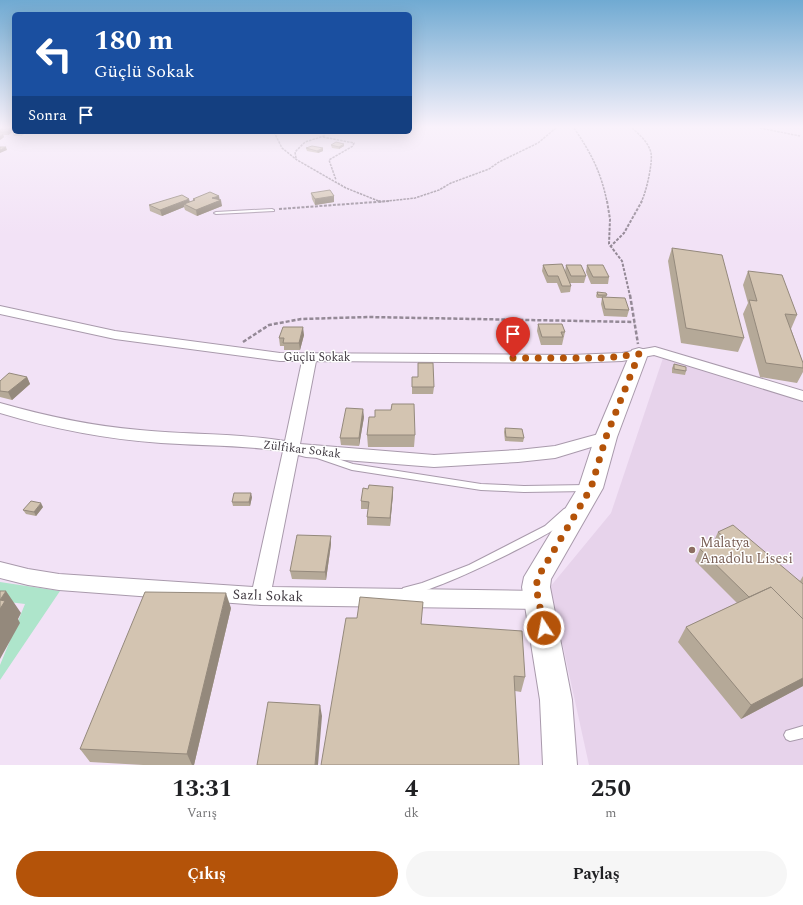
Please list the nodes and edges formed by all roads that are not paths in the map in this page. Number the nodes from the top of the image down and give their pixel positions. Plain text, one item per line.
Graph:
1 (272, 210) road end
2 (216, 213) dead end
3 (0, 310) edge
4 (639, 354) junction
5 (310, 357) junction
6 (803, 396) edge
7 (0, 408) edge
8 (606, 437) junction
9 (298, 449) junction
10 (591, 488) junction
11 (0, 570) edge
12 (262, 596) junction
13 (377, 598) junction
14 (538, 600) junction
15 (803, 732) edge
16 (790, 735) dead end
17 (560, 765) edge

1 - 2 lane
3 - 5 street, Güçlü Sokak
4 - 5 street, Güçlü Sokak
4 - 6 street, Güçlü Sokak
4 - 8 street
5 - 9 street
7 - 9 street, Zülfikar Sokak
8 - 9 street, Zülfikar Sokak
8 - 10 street
9 - 10 lane
9 - 12 street
10 - 13 lane
10 - 14 street
11 - 12 street, Sazlı Sokak
12 - 13 street, Sazlı Sokak
13 - 14 street, Sazlı Sokak
14 - 17 street
15 - 16 lane

